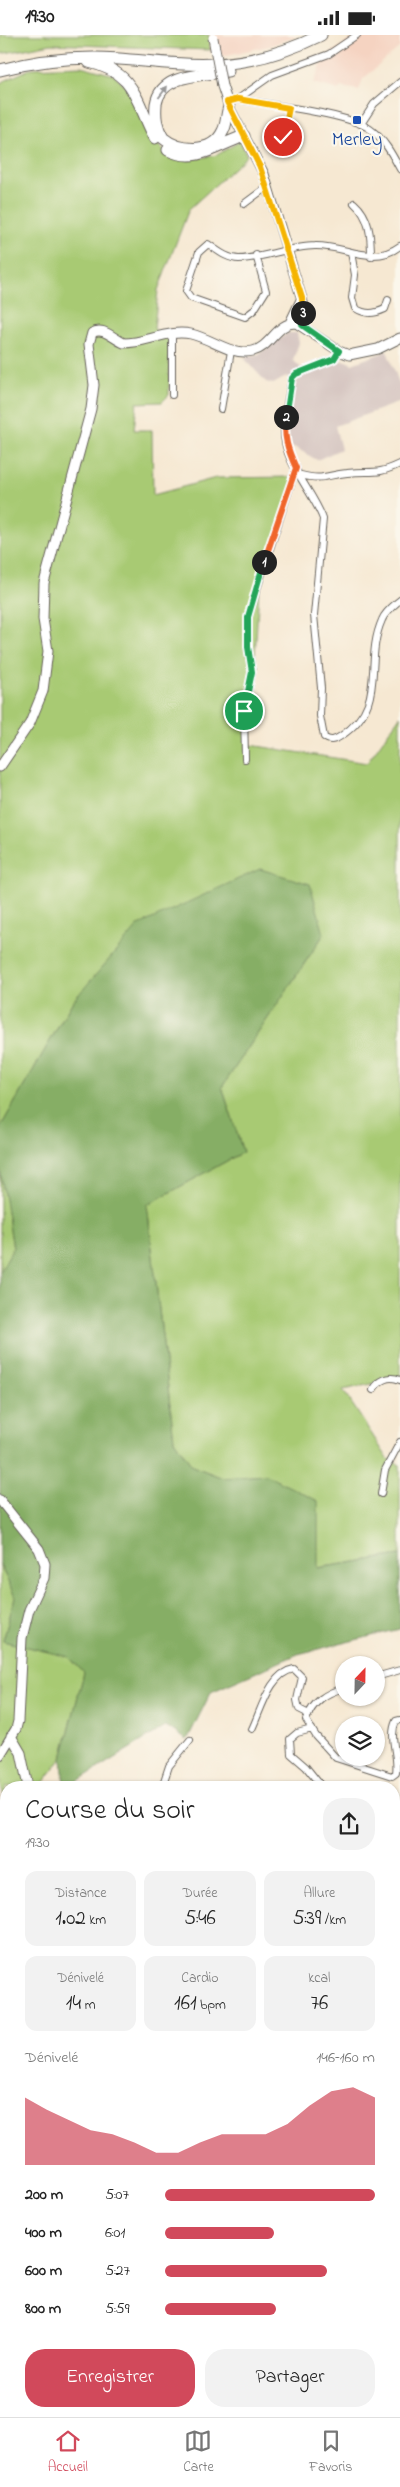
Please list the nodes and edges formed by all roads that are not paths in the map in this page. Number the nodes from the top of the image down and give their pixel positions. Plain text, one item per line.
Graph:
1 (313, 35) edge
2 (321, 35) edge
3 (326, 35) edge
4 (357, 35) edge
5 (213, 37) edge
6 (45, 61) junction
7 (0, 64) edge
8 (0, 70) edge
9 (400, 82) edge
10 (231, 103) junction
11 (289, 108) junction
12 (361, 124) junction
13 (223, 132) junction
14 (243, 133) junction
15 (283, 137) dead end
16 (400, 169) edge
17 (268, 186) junction
18 (354, 203) dead end
19 (244, 204) dead end
20 (400, 246) edge
21 (287, 249) junction
22 (351, 252) junction
23 (256, 255) junction
24 (371, 257) junction
25 (302, 298) junction
26 (388, 300) dead end
27 (290, 323) junction
28 (302, 325) junction
29 (172, 333) junction
30 (400, 338) edge
31 (231, 351) junction
32 (339, 351) junction
33 (172, 395) dead end
34 (221, 409) dead end
35 (400, 464) edge
36 (296, 468) junction
37 (300, 475) junction
38 (400, 601) edge
39 (245, 759) dead end
40 (0, 767) edge
41 (400, 1380) edge
42 (373, 1390) dead end
43 (400, 1442) edge
44 (381, 1494) dead end
45 (0, 1500) edge
46 (400, 1670) edge
47 (385, 1674) edge
48 (335, 1691) edge
49 (307, 1716) junction
50 (400, 1720) edge
51 (252, 1729) dead end
52 (312, 1729) junction
53 (11, 1736) junction
54 (190, 1740) dead end
55 (0, 1755) edge
56 (27, 1781) edge
57 (164, 1781) edge
58 (317, 1781) edge

1 - 7 highway
2 - 6 highway
13 -> 3 highway
4 - 10 street
5 - 10 street, bridge
6 - 8 highway
6 - 14 highway
9 - 12 street
10 - 11 street
10 - 13 highway
10 - 14 street
11 - 12 street
11 - 15 street
12 - 16 street
13 - 14 highway
14 - 17 street
17 - 19 street
17 - 21 street
18 - 24 street
20 - 24 street
21 - 22 street
21 - 23 street
21 - 25 street
22 - 24 street
22 - 26 street
23 - 23 street
25 - 27 street
25 - 28 street
27 - 28 street
27 - 31 street
28 - 32 street
29 - 31 street
29 - 33 street
29 - 40 street
30 - 32 street
31 - 34 street
32 - 36 street
35 - 37 street
36 - 37 street
36 - 39 street
37 - 38 street
41 - 42 street
43 - 44 street
45 - 53 street
46 - 47 street
48 - 49 street
49 - 51 street
49 - 52 street
50 - 52 street
52 - 58 street
53 - 55 street
53 - 56 street
54 - 57 street

